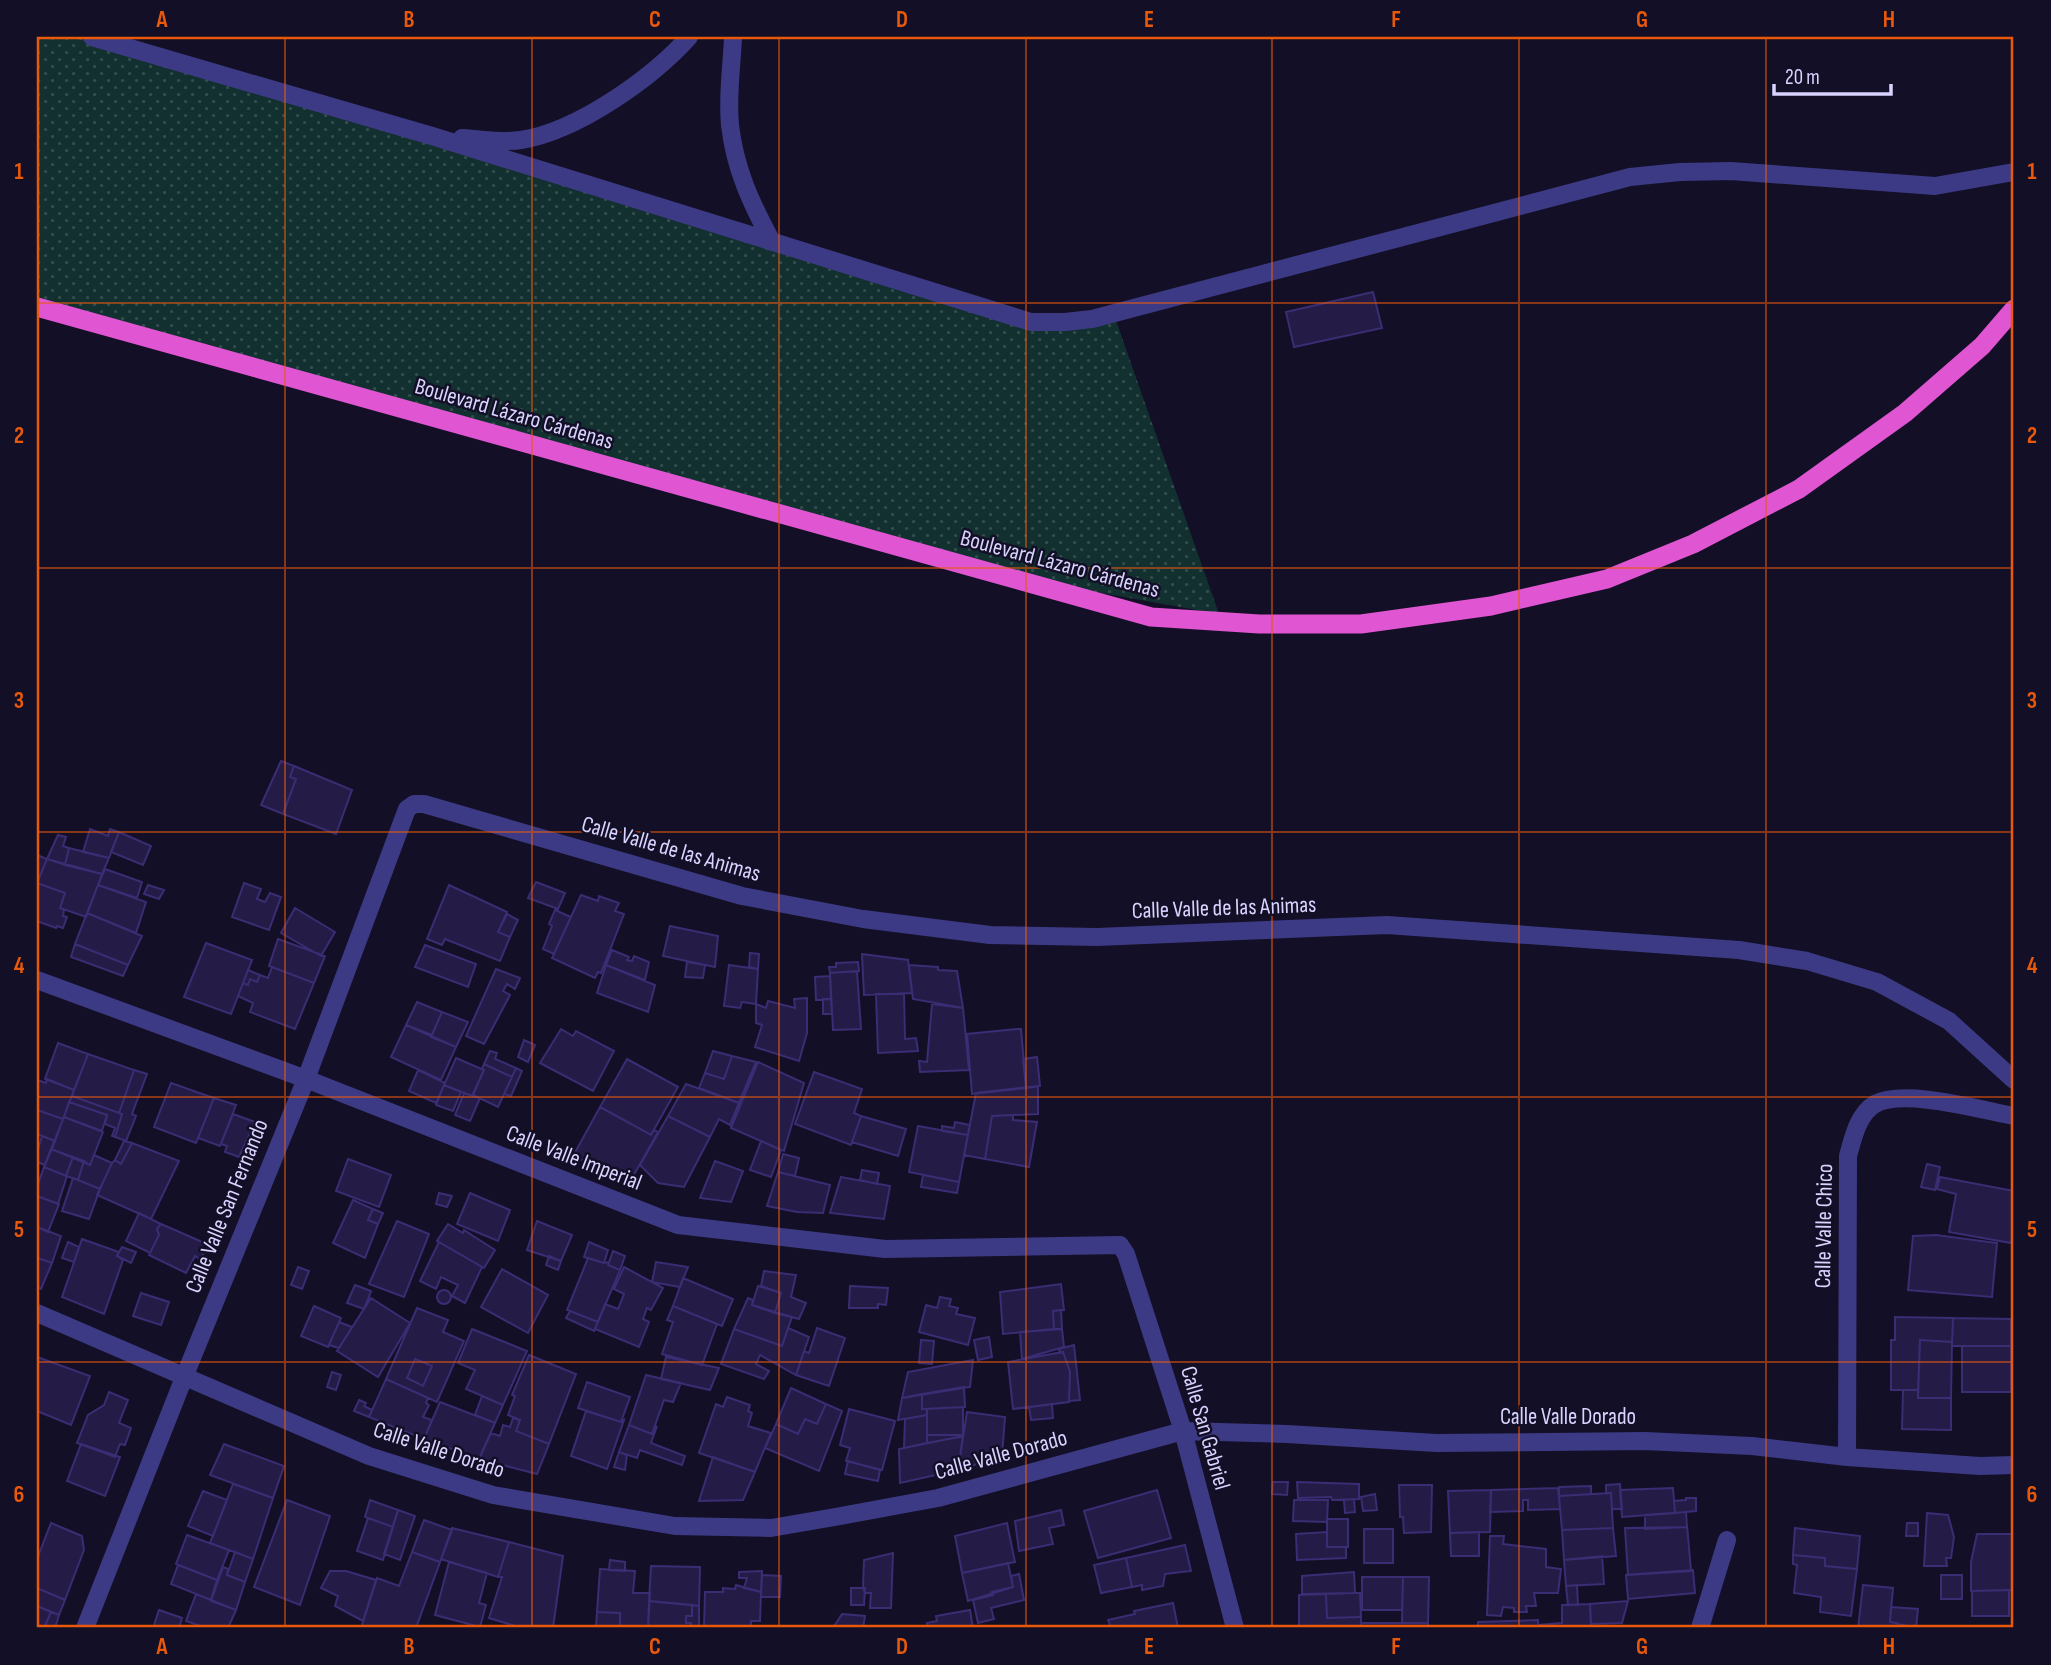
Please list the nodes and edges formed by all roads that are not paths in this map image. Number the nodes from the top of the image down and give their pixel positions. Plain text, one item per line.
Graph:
1 (92, 37) edge
2 (689, 37) edge
3 (733, 37) edge
4 (432, 136) junction
5 (2014, 172) edge
6 (772, 242) junction
7 (37, 307) edge
8 (2014, 309) edge
9 (414, 804) joint
10 (37, 980) edge
11 (306, 1079) junction
12 (2014, 1080) edge
13 (2014, 1116) edge
14 (1120, 1245) joint
15 (37, 1313) edge
16 (185, 1376) junction
17 (1183, 1432) junction
18 (1847, 1457) junction
19 (2014, 1465) edge
20 (1727, 1540) dead end
21 (85, 1628) edge
22 (1235, 1628) edge
23 (1700, 1628) edge

1 - 4 street
2 - 4 street
3 - 6 street
4 - 6 street
5 - 6 street
7 - 8 highway, Boulevard Lázaro Cárdenas
9 - 11 street, Calle Valle San Fernando
9 - 12 street, Calle Valle de las Animas
10 - 11 street, Calle Valle Imperial
11 - 14 street, Calle Valle Imperial
11 - 16 street, Calle Valle San Fernando
13 - 18 street, Calle Valle Chico
14 - 17 street, Calle San Gabriel
15 - 16 street, Calle Valle Dorado
16 - 17 street, Calle Valle Dorado
16 - 21 street, Calle Valle San Fernando
17 - 18 street, Calle Valle Dorado
17 - 22 street, Calle San Gabriel
18 - 19 street, Calle Valle Dorado
20 - 23 street

